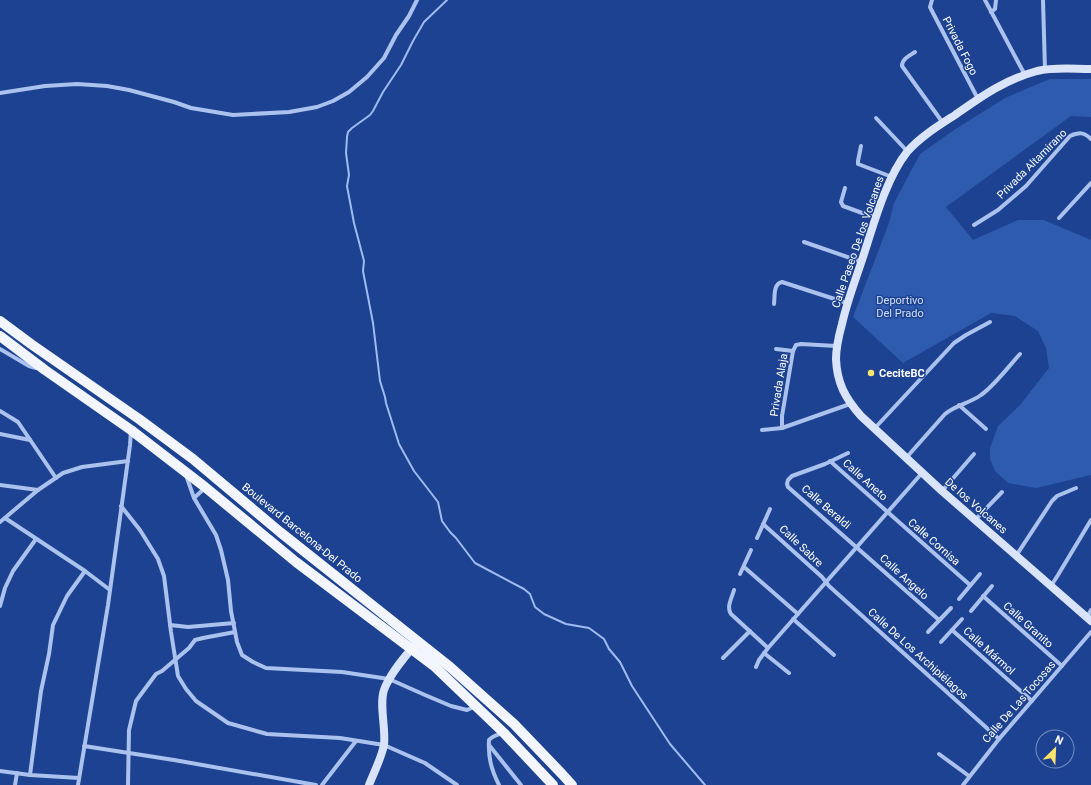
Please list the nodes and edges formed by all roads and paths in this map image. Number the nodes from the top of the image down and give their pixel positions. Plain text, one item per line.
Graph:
1 (417, 0) edge
2 (932, 0) edge
3 (985, 0) edge
4 (996, 0) edge
5 (1043, 0) edge
6 (991, 12) junction
7 (915, 52) dead end
8 (1091, 69) edge
9 (1045, 70) junction
10 (1025, 75) junction
11 (0, 93) edge
12 (978, 99) junction
13 (876, 118) dead end
14 (943, 123) junction
15 (1091, 139) edge
16 (861, 146) dead end
17 (908, 152) junction
18 (892, 177) junction
19 (1091, 182) edge
20 (845, 188) dead end
21 (876, 218) junction
22 (1059, 218) dead end
23 (974, 225) dead end
24 (804, 242) dead end
25 (862, 262) junction
26 (847, 303) junction
27 (774, 304) dead end
28 (0, 321) edge
29 (990, 322) dead end
30 (0, 336) edge
31 (836, 346) junction
32 (0, 349) edge
33 (776, 349) dead end
34 (793, 350) junction
35 (1020, 354) dead end
36 (45, 370) junction
37 (850, 404) junction
38 (959, 405) junction
39 (0, 411) edge
40 (782, 428) junction
41 (986, 428) dead end
42 (874, 429) junction
43 (132, 430) junction
44 (762, 430) dead end
45 (0, 434) edge
46 (30, 440) junction
47 (848, 453) dead end
48 (974, 454) dead end
49 (906, 458) junction
50 (128, 461) junction
51 (830, 461) junction
52 (185, 471) junction
53 (922, 473) junction
54 (56, 478) junction
55 (0, 485) edge
56 (205, 487) junction
57 (1076, 488) dead end
58 (38, 490) junction
59 (942, 491) junction
60 (1002, 492) dead end
61 (194, 498) junction
62 (121, 506) junction
63 (770, 509) dead end
64 (887, 512) junction
65 (5, 518) junction
66 (975, 520) junction
67 (1091, 520) edge
68 (0, 522) edge
69 (763, 524) junction
70 (757, 538) dead end
71 (36, 539) junction
72 (857, 547) junction
73 (751, 550) dead end
74 (1016, 556) junction
75 (744, 567) junction
76 (85, 571) junction
77 (740, 574) dead end
78 (980, 574) dead end
79 (826, 582) junction
80 (970, 585) junction
81 (992, 586) dead end
82 (1051, 586) junction
83 (110, 590) junction
84 (734, 590) dead end
85 (983, 596) junction
86 (959, 599) dead end
87 (0, 606) edge
88 (951, 608) dead end
89 (971, 611) dead end
90 (798, 614) junction
91 (1090, 616) edge
92 (793, 619) junction
93 (962, 619) dead end
94 (939, 620) junction
95 (234, 622) junction
96 (170, 625) junction
97 (952, 630) junction
98 (750, 631) junction
99 (235, 632) junction
100 (928, 632) dead end
101 (1091, 632) edge
102 (418, 641) junction
103 (941, 642) dead end
104 (768, 648) junction
105 (411, 650) junction
106 (764, 653) junction
107 (834, 655) dead end
108 (723, 658) dead end
109 (175, 660) junction
110 (1062, 666) junction
111 (756, 667) dead end
112 (789, 673) dead end
113 (389, 679) junction
114 (1032, 701) junction
115 (476, 706) junction
116 (504, 733) junction
117 (999, 739) junction
118 (356, 741) junction
119 (489, 744) junction
120 (384, 745) junction
121 (84, 746) junction
122 (129, 753) junction
123 (938, 754) dead end
124 (0, 771) edge
125 (17, 773) junction
126 (30, 775) junction
127 (969, 776) junction
128 (79, 778) junction
129 (15, 785) edge
130 (78, 785) edge
131 (128, 785) edge
132 (316, 785) edge
133 (322, 785) edge
134 (369, 785) edge
135 (457, 785) edge
136 (499, 785) edge
137 (521, 785) edge
138 (553, 785) edge
139 (572, 785) edge
140 (962, 785) edge

1 - 11 street
2 - 12 street, Privada Fogo
3 - 6 street
4 - 6 street
5 - 9 street
6 - 10 street
7 - 14 street
8 - 9 street, Calle Paseo De los Volcanes
9 - 10 street, Calle Paseo De los Volcanes
10 - 12 street, Calle Paseo De los Volcanes
12 - 14 street, Calle Paseo De los Volcanes
13 - 17 street
14 - 17 street, Calle Paseo De los Volcanes
15 - 23 street, Privada Altamirano
16 - 18 street
17 - 18 street, Calle Paseo De los Volcanes
18 - 21 street, Calle Paseo De los Volcanes
19 - 22 street
20 - 21 street
21 - 25 street, Calle Paseo De los Volcanes
24 - 25 street
25 - 26 street, Calle Paseo De los Volcanes
26 - 27 street
26 - 31 street, Calle Paseo De los Volcanes
28 - 102 main road, Boulevard Barcelona-Del Prado
29 - 42 street
30 - 36 main road
31 - 34 street, Privada Alaja
31 - 37 street, Calle Paseo De los Volcanes
32 - 36 street
33 - 34 street
34 - 40 street, Privada Alaja
35 - 38 street
36 - 43 main road
37 - 40 street
37 - 42 street, De los Volcanes
38 - 41 street
38 - 49 street
39 - 46 street
40 - 44 street
42 - 49 street, De los Volcanes
43 - 50 street
43 - 52 main road
45 - 46 street
46 - 54 street
47 - 51 street
48 - 59 street
49 - 53 street, De los Volcanes
50 - 54 street
50 - 62 street
51 - 64 street, Calle Aneto
51 - 72 street, Calle Beraldi
52 - 56 main road
52 - 61 street
53 - 59 street, De los Volcanes
53 - 64 street
54 - 58 street
55 - 58 street
56 - 61 street
56 - 105 main road
57 - 74 street
58 - 65 street
59 - 66 street, De los Volcanes
60 - 66 street
61 - 95 street
62 - 83 street
62 - 96 street
63 - 69 street
64 - 72 street
64 - 80 street, Calle Cornisa
65 - 68 street
65 - 71 street
66 - 74 street, De los Volcanes
67 - 82 street
69 - 70 street
69 - 79 street, Calle Sabre
71 - 76 street
71 - 87 street
72 - 79 street
72 - 94 street, Calle Angelo
73 - 75 street
74 - 82 street, De los Volcanes
75 - 77 street
75 - 90 street
76 - 83 street
76 - 126 street
78 - 80 street
79 - 90 street
79 - 117 street, Calle De Los Archipiélagos
80 - 86 street
81 - 85 street
82 - 91 street, De los Volcanes
83 - 121 street
84 - 98 street
85 - 89 street
85 - 110 street, Calle Granito
88 - 94 street
90 - 92 street
92 - 104 street
92 - 107 street
93 - 97 street
94 - 100 street
95 - 96 street
95 - 99 street
96 - 109 street
97 - 103 street
97 - 114 street, Calle Mármol
98 - 104 street
98 - 108 street
99 - 109 street
99 - 113 street
101 - 110 street, Calle De Las Tocosas
102 - 105 street
102 - 139 main road, Boulevard Barcelona-Del Prado
104 - 106 street
105 - 113 street
105 - 115 main road
106 - 111 street
106 - 112 street
109 - 118 street
109 - 122 street
110 - 114 street, Calle De Las Tocosas
113 - 115 street
113 - 120 street
114 - 117 street, Calle De Las Tocosas
115 - 116 main road
116 - 119 street
116 - 138 main road
117 - 127 street, Calle De Las Tocosas
118 - 120 street
118 - 133 street
119 - 136 street
119 - 137 street
120 - 134 street
120 - 135 street
121 - 122 street
121 - 128 street
122 - 131 street
122 - 132 street
123 - 127 street
124 - 125 street
125 - 126 street
125 - 129 street
126 - 128 street
127 - 140 street, Calle De Las Tocosas
128 - 130 street

